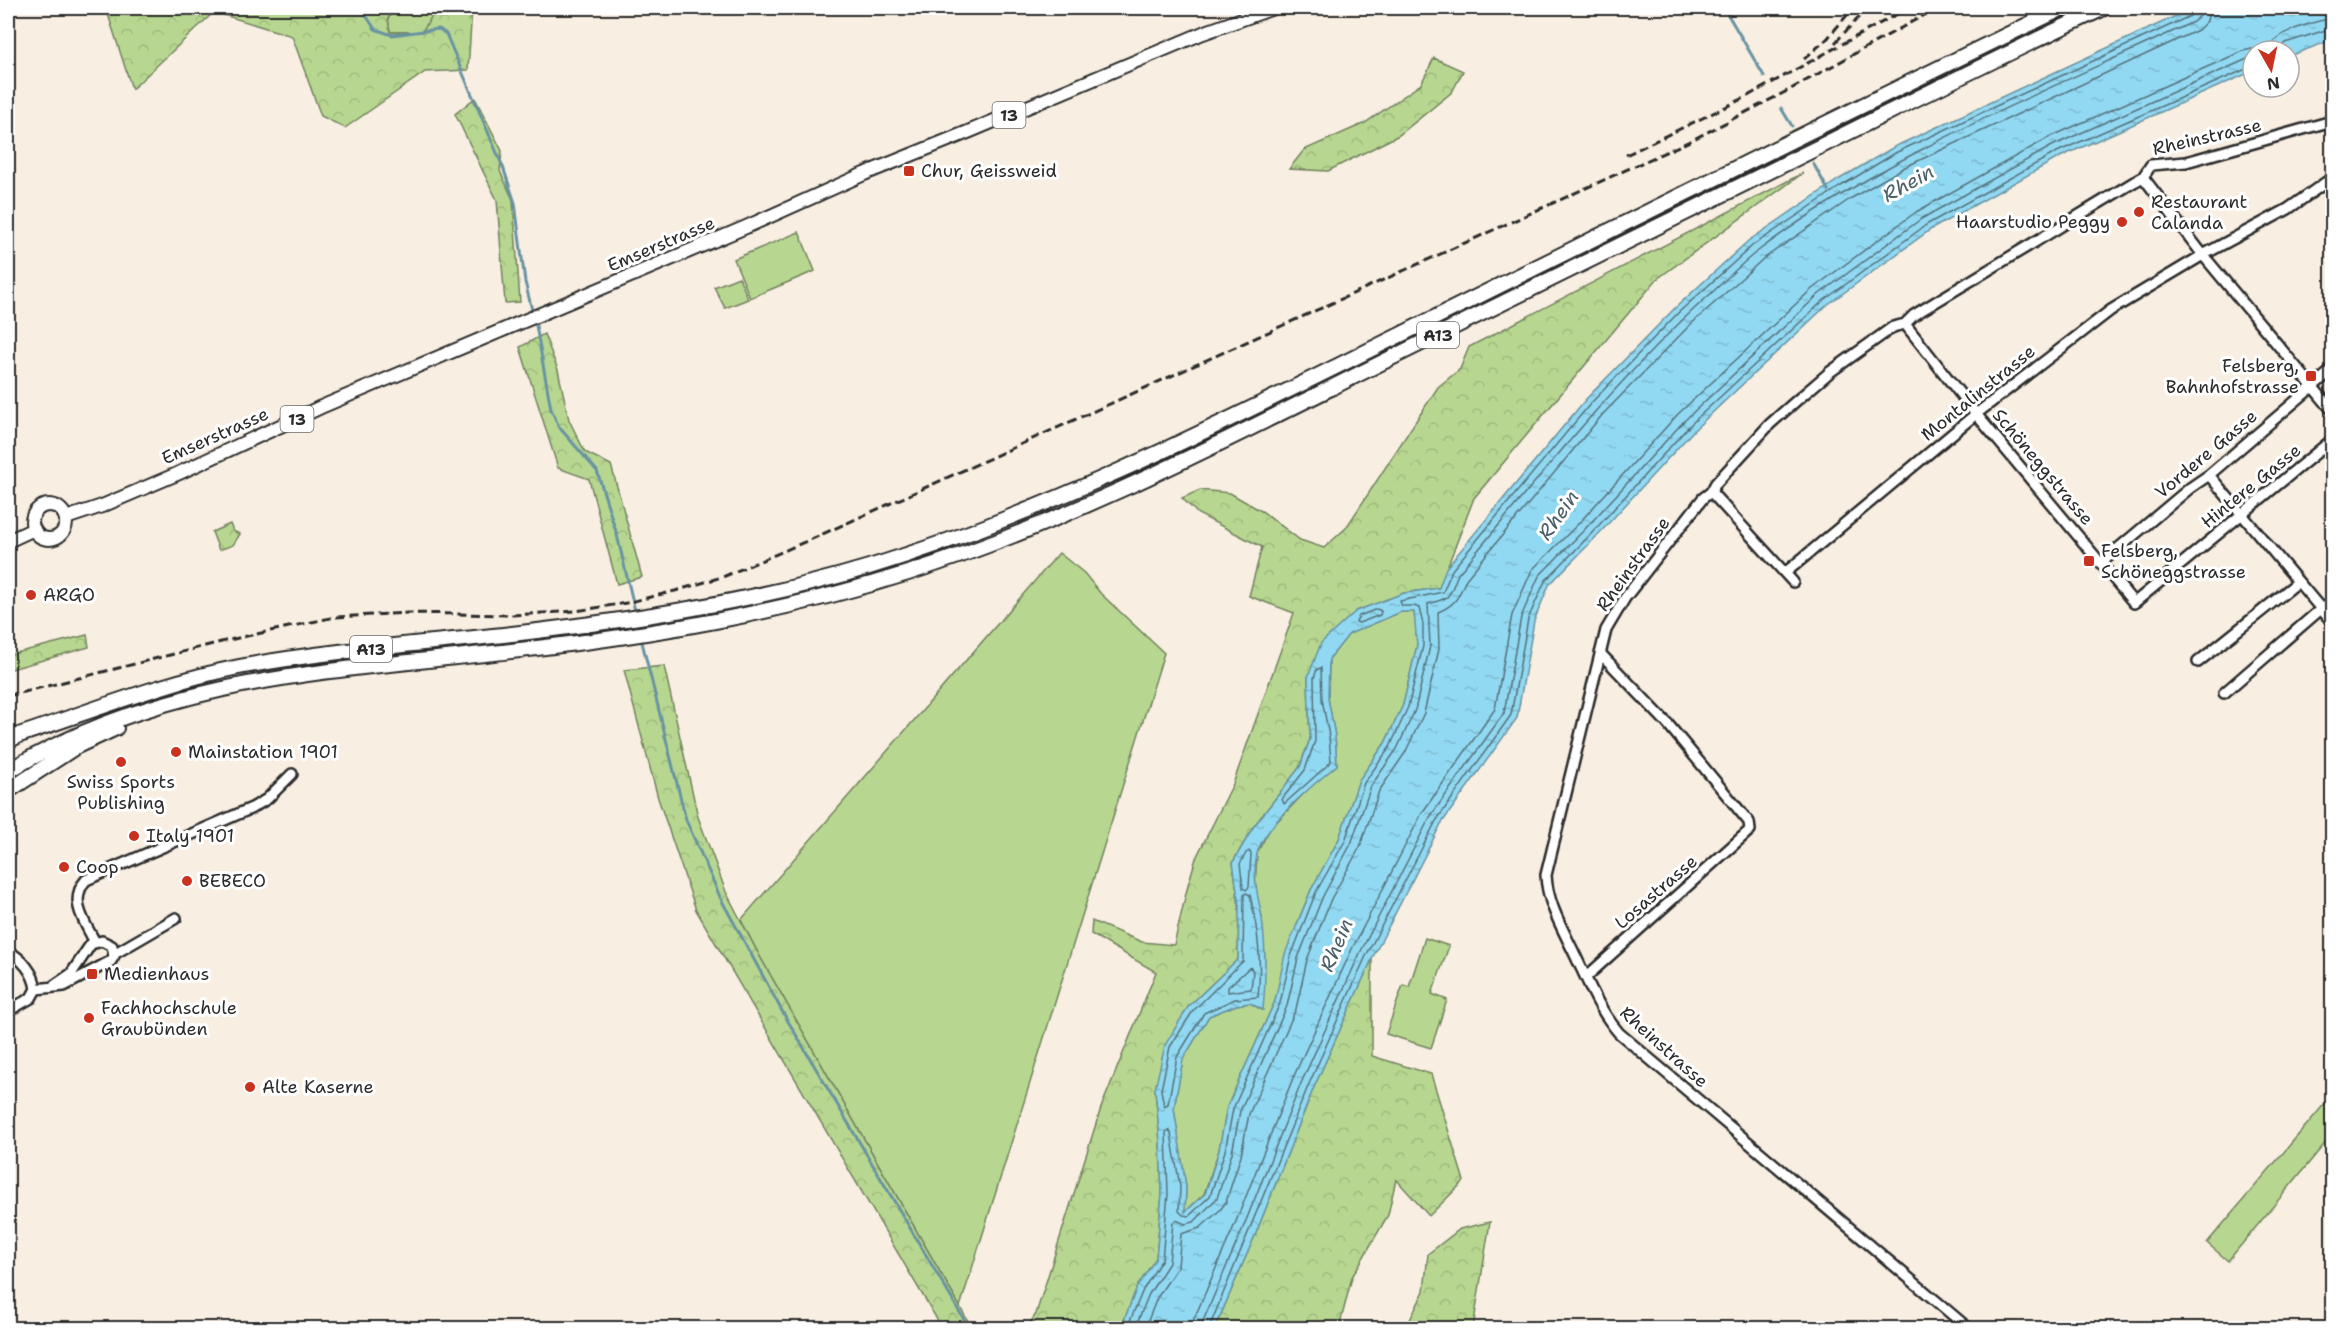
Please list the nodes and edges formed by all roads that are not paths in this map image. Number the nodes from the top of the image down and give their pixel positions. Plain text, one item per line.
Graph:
1 (1273, 8) edge
2 (2063, 8) edge
3 (2104, 8) edge
4 (2332, 121) edge
5 (2143, 177) junction
6 (2332, 178) edge
7 (2203, 255) junction
8 (1905, 324) junction
9 (2332, 370) edge
10 (2312, 386) junction
11 (2332, 411) edge
12 (1976, 414) junction
13 (2332, 440) edge
14 (2209, 475) junction
15 (1711, 492) junction
16 (2242, 514) junction
17 (66, 518) junction
18 (34, 529) junction
19 (8, 541) edge
20 (2102, 562) junction
21 (1785, 573) junction
22 (1793, 582) dead end
23 (2298, 582) junction
24 (2134, 603) joint
25 (2332, 603) edge
26 (2321, 609) junction
27 (2332, 622) edge
28 (1600, 653) junction
29 (2198, 662) dead end
30 (2224, 693) dead end
31 (171, 701) junction
32 (75, 717) junction
33 (8, 741) edge
34 (8, 751) edge
35 (8, 771) edge
36 (292, 774) dead end
37 (8, 791) edge
38 (176, 918) dead end
39 (95, 942) junction
40 (8, 952) edge
41 (116, 954) junction
42 (1586, 977) junction
43 (52, 987) junction
44 (36, 989) junction
45 (8, 1011) edge
46 (1968, 1329) edge

1 - 17 main road, Emserstrasse / 13
2 - 32 highway, A13
3 - 31 highway, A13
4 - 5 street, Rheinstrasse
5 - 7 street
5 - 8 street, Rheinstrasse
6 - 7 street, Montalinstrasse
7 - 10 street
7 - 12 street, Montalinstrasse
8 - 12 street, Schöneggstrasse
8 - 15 street, Rheinstrasse
9 - 10 street, Vordere Gasse
10 - 11 street
10 - 14 street, Vordere Gasse
12 - 20 street, Schöneggstrasse
12 - 21 street, Montalinstrasse
13 - 16 street, Hintere Gasse
14 - 16 street
14 - 20 street, Vordere Gasse
15 - 21 street
15 - 28 street, Rheinstrasse
16 - 23 street
16 - 24 street, Hintere Gasse
17 - 18 main road
17 - 18 main road
18 - 19 main road
20 - 24 street, Schöneggstrasse
21 - 22 street
23 - 26 street
23 - 29 street
25 - 26 street
26 - 27 street
26 - 30 street
28 - 42 street, Rheinstrasse
28 - 42 street, Losastrasse
31 - 35 highway, A13
31 - 37 highway, A13
32 - 33 highway, A13
32 - 34 highway, A13
36 - 39 street
38 - 41 street
39 - 41 street
39 - 43 street
40 - 44 street
41 - 43 street
42 - 46 street, Rheinstrasse
43 - 44 street
44 - 45 street

